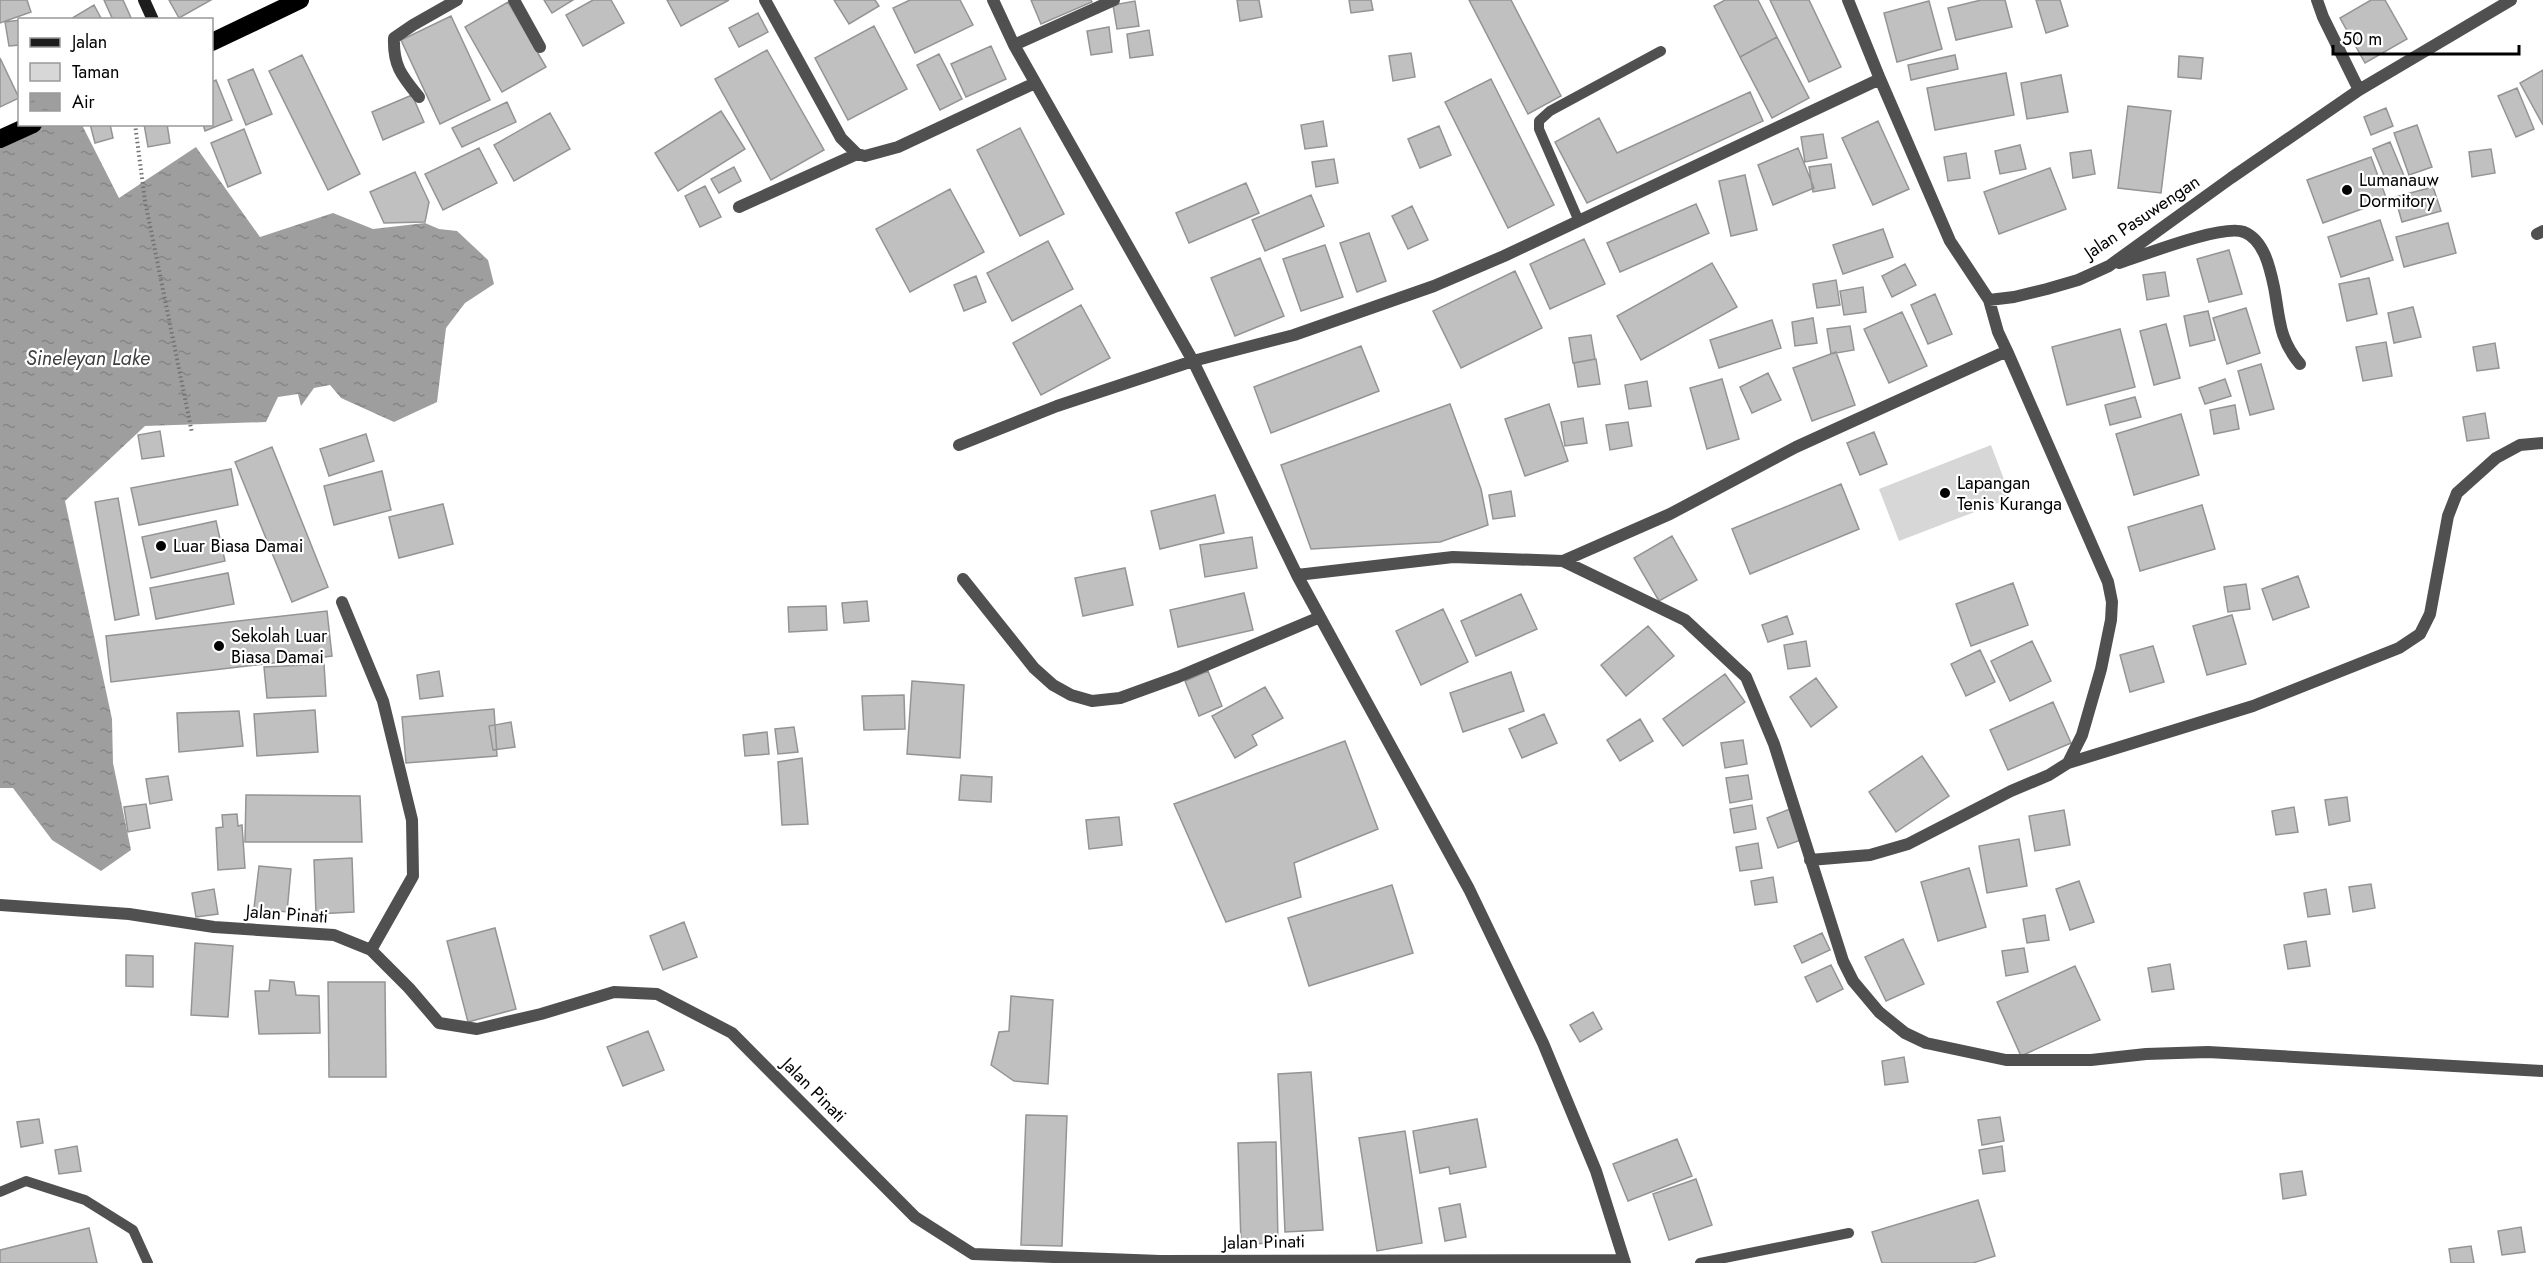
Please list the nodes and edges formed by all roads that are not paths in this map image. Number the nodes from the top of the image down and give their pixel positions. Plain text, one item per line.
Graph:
1 (144, 0) edge
2 (300, 0) edge
3 (457, 0) edge
4 (514, 0) edge
5 (765, 0) edge
6 (993, 0) edge
7 (1114, 0) edge
8 (1848, 0) edge
9 (2317, 0) edge
10 (2511, 0) edge
11 (152, 18) edge
12 (213, 42) edge
13 (1014, 45) junction
14 (540, 47) dead end
15 (1661, 51) dead end
16 (1880, 79) junction
17 (1035, 82) junction
18 (2359, 90) junction
19 (418, 97) dead end
20 (29, 126) edge
21 (0, 139) edge
22 (857, 154) junction
23 (739, 207) dead end
24 (1578, 219) junction
25 (2109, 266) junction
26 (1989, 300) junction
27 (2007, 351) junction
28 (1192, 361) junction
29 (2300, 364) dead end
30 (2543, 443) edge
31 (958, 445) dead end
32 (1563, 561) junction
33 (1297, 574) junction
34 (963, 579) dead end
35 (342, 602) dead end
36 (1320, 617) junction
37 (2068, 763) junction
38 (1810, 860) junction
39 (0, 905) edge
40 (371, 950) junction
41 (2543, 1071) edge
42 (0, 1192) edge
43 (1849, 1233) dead end
44 (1624, 1261) edge
45 (148, 1263) edge
46 (1700, 1263) edge

1 - 11 street
2 - 12 highway
3 - 19 street
4 - 14 street
5 - 22 street
6 - 13 street
7 - 13 street
8 - 16 street
9 - 18 street
10 - 18 street, Jalan Pasuwengan
13 - 17 street
15 - 24 lane
16 - 24 street
16 - 26 street
17 - 22 street
17 - 28 street
18 - 25 street, Jalan Pasuwengan
20 - 21 highway
22 - 23 street
24 - 28 street
25 - 26 street, Jalan Pasuwengan
25 - 29 street
26 - 27 street
27 - 32 street
27 - 37 street
28 - 31 street
28 - 33 street
30 - 37 street
32 - 33 street
32 - 38 street
33 - 36 street
34 - 36 street
35 - 40 street
36 - 44 street
37 - 38 street
38 - 41 street
39 - 40 street, Jalan Pinati
40 - 44 street, Jalan Pinati
42 - 45 lane
43 - 46 lane

